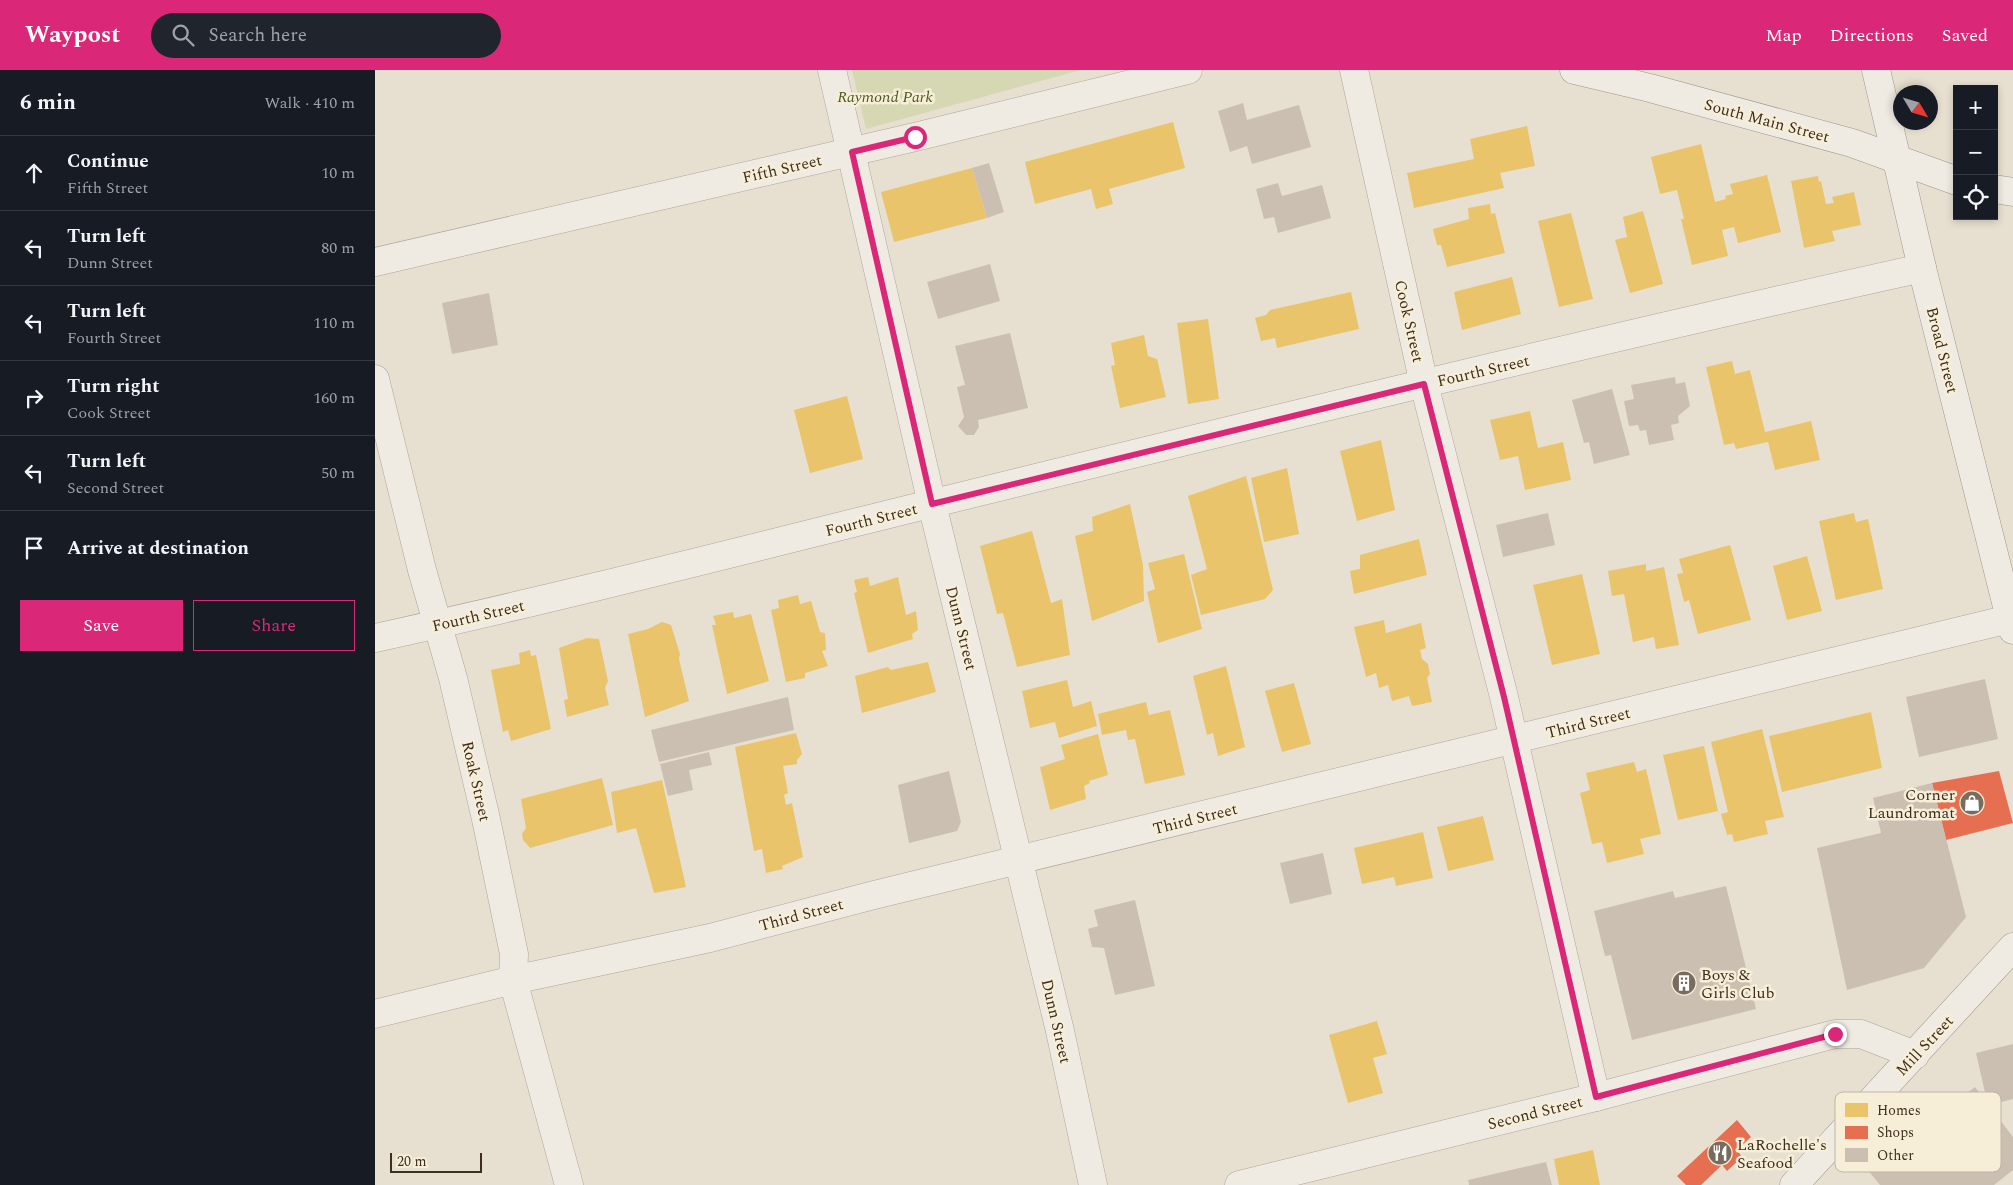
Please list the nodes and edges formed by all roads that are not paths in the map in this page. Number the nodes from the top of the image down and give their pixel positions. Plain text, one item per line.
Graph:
1 (832, 70) edge
2 (1188, 70) edge
3 (1354, 70) edge
4 (1575, 70) edge
5 (1876, 70) edge
6 (852, 152) junction
7 (1897, 160) junction
8 (1953, 180) edge
9 (1998, 190) edge
10 (2013, 192) edge
11 (375, 262) edge
12 (1922, 268) junction
13 (375, 379) edge
14 (1424, 384) junction
15 (932, 504) junction
16 (2012, 622) edge
17 (437, 624) junction
18 (375, 638) edge
19 (1513, 740) junction
20 (1019, 861) junction
21 (2013, 947) edge
22 (513, 980) junction
23 (375, 1014) edge
24 (1915, 1055) junction
25 (1881, 1092) edge
26 (1596, 1097) junction
27 (1835, 1141) edge
28 (569, 1185) edge
29 (1093, 1185) edge
30 (1239, 1185) edge
31 (1794, 1185) edge

1 - 6 street, Dunn Street
2 - 6 street, Fifth Street
3 - 14 street, Cook Street
4 - 7 street, South Main Street
5 - 7 street, Broad Street
6 - 11 street, Fifth Street
6 - 15 street, Dunn Street
7 - 8 street, South Main Street
7 - 12 street, Broad Street
9 - 10 street
12 - 14 street, Fourth Street
12 - 16 street, Broad Street
13 - 17 street, Roak Street
14 - 15 street, Fourth Street
14 - 19 street, Cook Street
15 - 17 street, Fourth Street
15 - 20 street, Dunn Street
16 - 19 street, Third Street
17 - 18 street, Fourth Street
17 - 22 street, Roak Street
19 - 20 street, Third Street
19 - 26 street, Cook Street
20 - 22 street, Third Street
20 - 29 street, Dunn Street
21 - 24 street, Mill Street
22 - 23 street, Third Street
22 - 28 street, Roak Street
24 - 25 street, Mill Street
24 - 26 street, Second Street
26 - 30 street, Second Street
27 - 31 street, Mill Street

